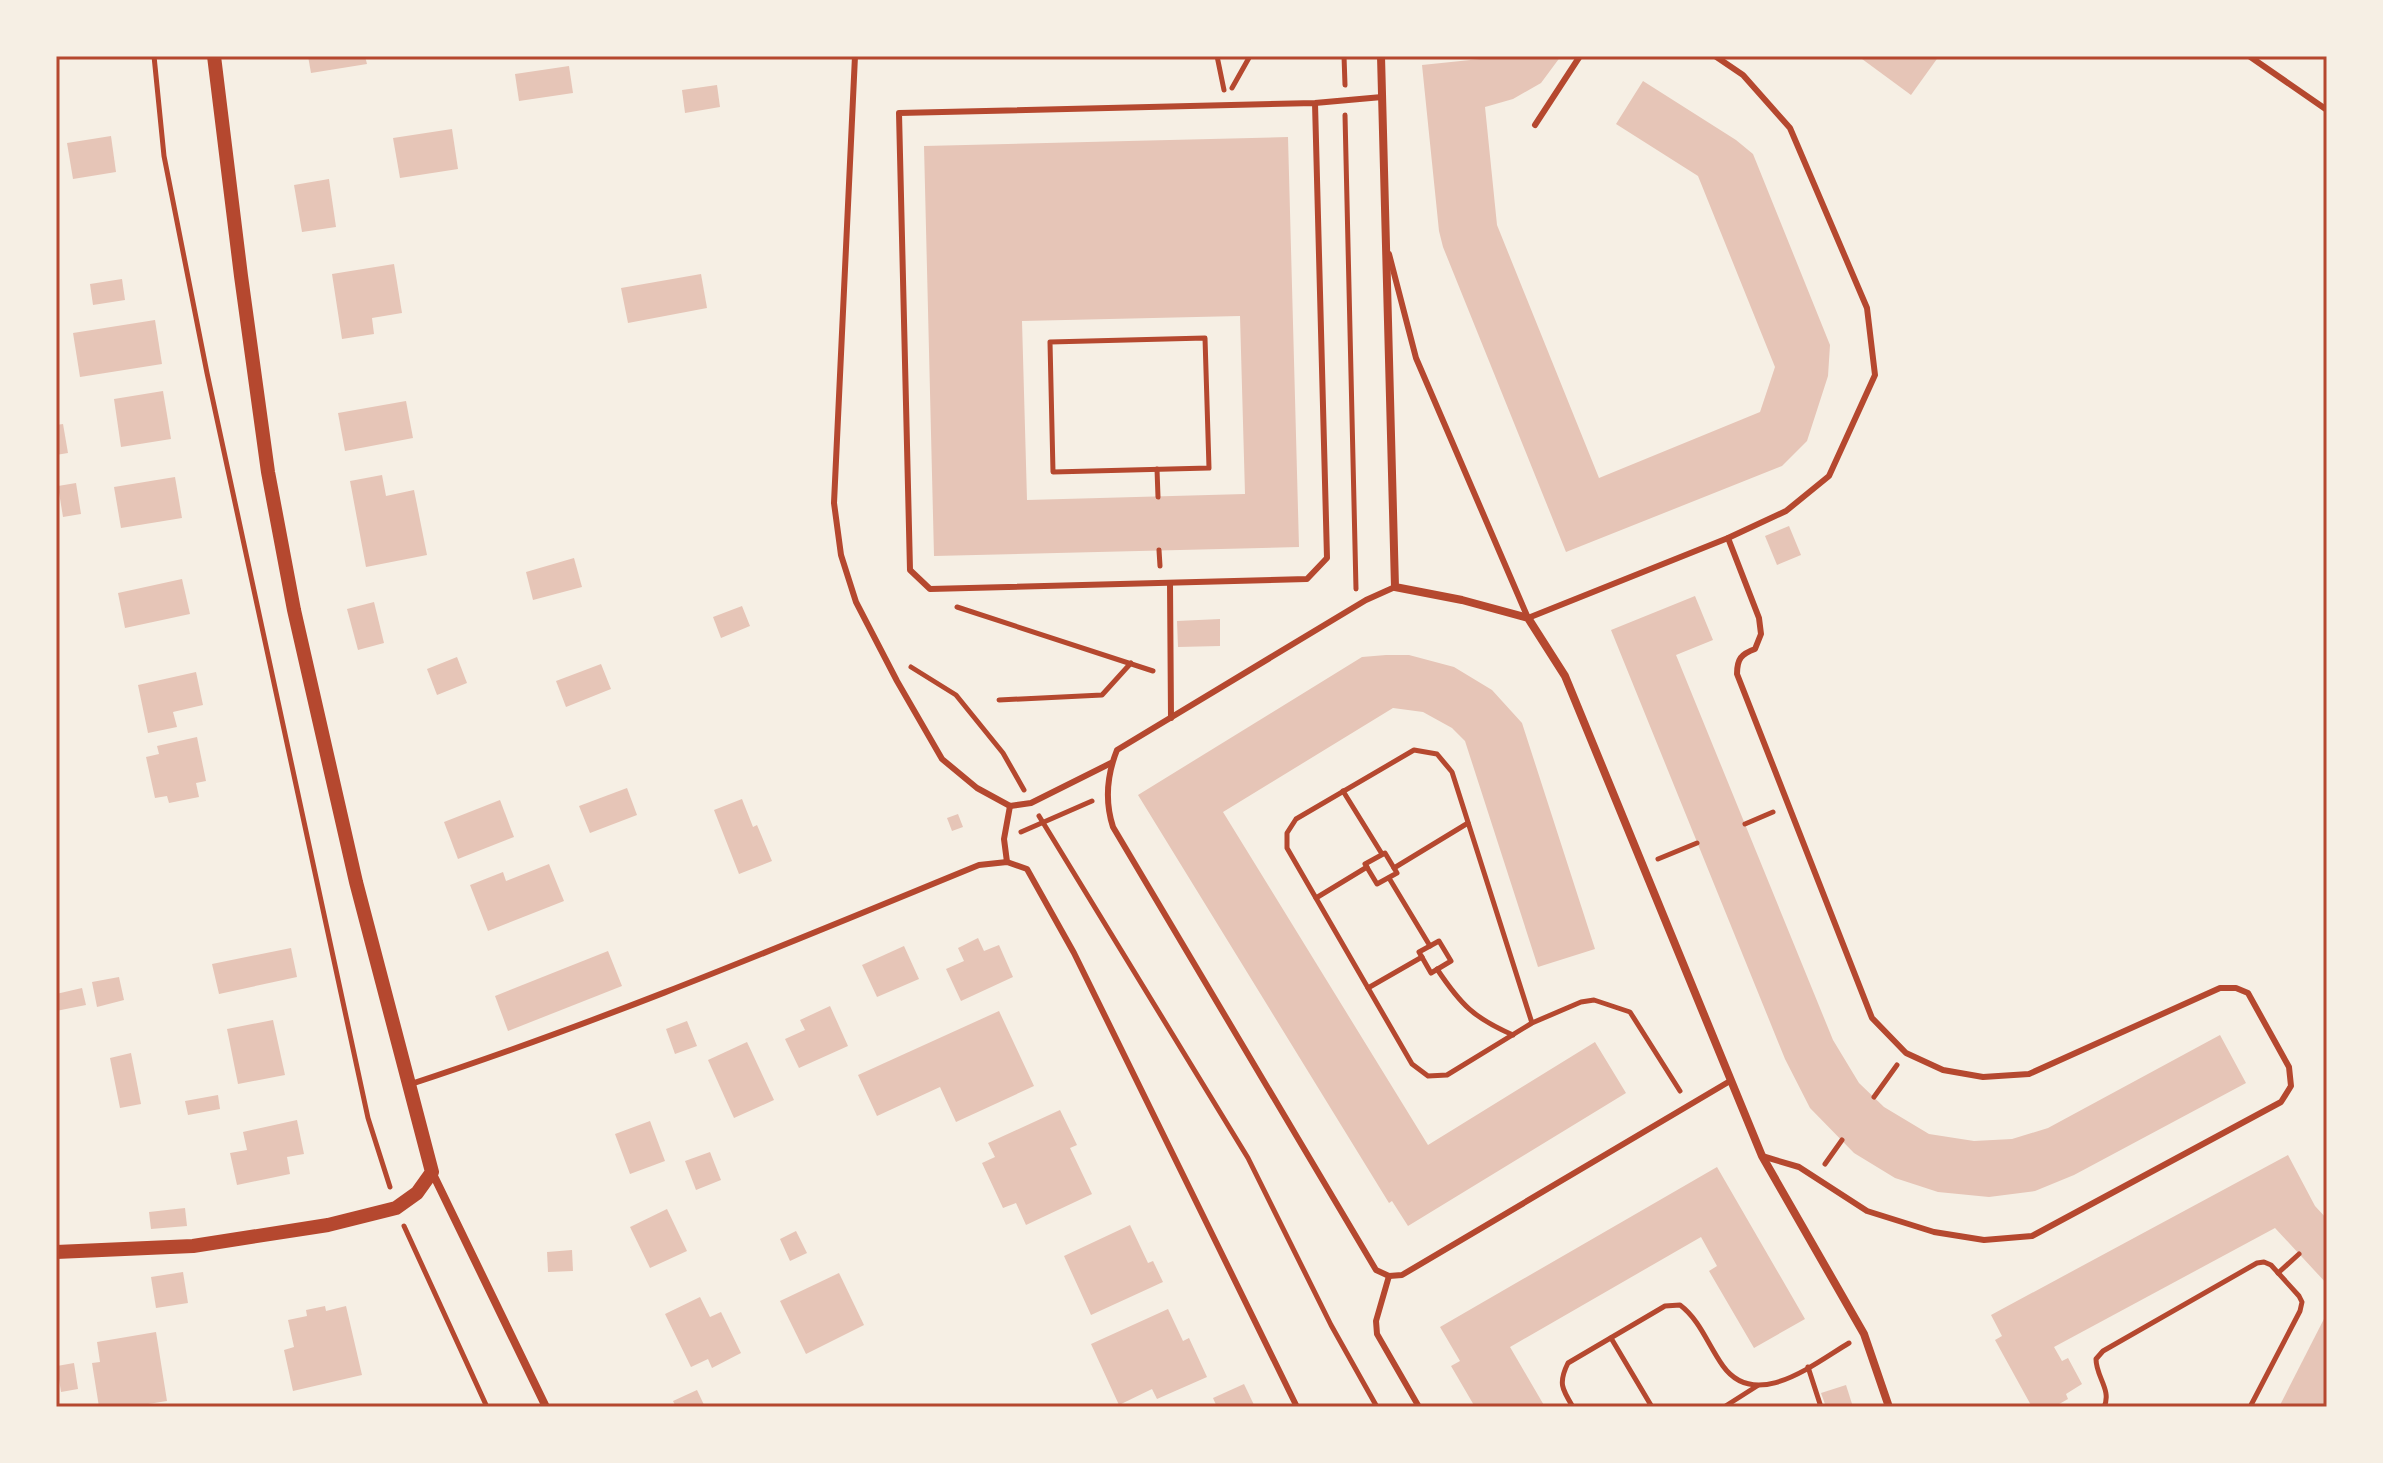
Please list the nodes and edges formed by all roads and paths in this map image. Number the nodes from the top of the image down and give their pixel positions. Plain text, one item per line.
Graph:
1 (154, 56) edge
2 (214, 56) edge
3 (855, 56) edge
4 (1217, 56) edge
5 (1250, 56) edge
6 (1344, 56) edge
7 (1381, 56) edge
8 (1580, 56) edge
9 (1715, 56) edge
10 (2249, 56) edge
11 (1382, 97) junction
12 (1345, 101) junction
13 (1315, 103) junction
14 (2327, 110) edge
15 (1535, 125) dead end
16 (1386, 243) junction
17 (1157, 469) junction
18 (1158, 497) dead end
19 (1728, 538) junction
20 (1170, 583) junction
21 (1395, 587) junction
22 (930, 589) junction
23 (1356, 606) junction
24 (1528, 618) junction
25 (1131, 663) junction
26 (908, 665) dead end
27 (1170, 671) junction
28 (999, 700) dead end
29 (1171, 718) junction
30 (1111, 763) junction
31 (1343, 791) junction
32 (1031, 803) junction
33 (1010, 806) junction
34 (1789, 806) junction
35 (1468, 823) junction
36 (1745, 824) dead end
37 (1697, 843) dead end
38 (1382, 854) junction
39 (1007, 862) junction
40 (1642, 865) junction
41 (1367, 867) junction
42 (1394, 868) junction
43 (1389, 878) junction
44 (1316, 898) junction
45 (1430, 946) junction
46 (1422, 957) junction
47 (1437, 969) junction
48 (1368, 988) junction
49 (1532, 1023) junction
50 (1514, 1035) junction
51 (1906, 1053) junction
52 (1730, 1081) junction
53 (410, 1084) junction
54 (1874, 1097) dead end
55 (1689, 1105) junction
56 (1842, 1140) dead end
57 (1762, 1156) junction
58 (432, 1172) junction
59 (1815, 1177) junction
60 (396, 1208) junction
61 (56, 1252) edge
62 (2299, 1254) dead end
63 (2278, 1273) junction
64 (1389, 1276) junction
65 (1864, 1334) junction
66 (1611, 1338) junction
67 (1808, 1367) junction
68 (1758, 1386) junction
69 (487, 1407) edge
70 (546, 1407) edge
71 (1297, 1407) edge
72 (1377, 1407) edge
73 (1419, 1407) edge
74 (1573, 1407) edge
75 (1652, 1407) edge
76 (1724, 1407) edge
77 (1821, 1407) edge
78 (1889, 1407) edge
79 (2104, 1407) edge
80 (2250, 1407) edge

1 - 60 path
2 - 53 street
3 - 33 lane
4 - 5 path
6 - 12 path
7 - 11 street
8 - 15 lane
9 - 19 lane
10 - 14 lane
11 - 12 lane
11 - 16 street
12 - 13 lane
12 - 23 path
13 - 20 lane
13 - 22 lane
16 - 21 street
16 - 24 lane
17 - 17 path
17 - 18 path
19 - 24 lane
19 - 34 lane
20 - 22 lane
20 - 27 lane
21 - 23 lane
21 - 24 street
22 - 25 path
23 - 29 lane
24 - 40 street
25 - 27 path
25 - 28 path
26 - 32 path
27 - 29 lane
29 - 30 lane
30 - 32 lane
30 - 64 lane
31 - 35 path
31 - 38 path
31 - 44 path
32 - 33 lane
32 - 72 path
33 - 39 lane
34 - 36 path
34 - 51 lane
35 - 42 path
35 - 49 path
37 - 40 path
38 - 41 path
38 - 42 path
39 - 53 lane
39 - 71 lane
40 - 52 street
41 - 43 path
41 - 44 path
42 - 43 path
43 - 45 path
44 - 48 path
45 - 46 path
45 - 47 path
46 - 47 path
46 - 48 path
47 - 50 path
48 - 50 path
49 - 50 path
49 - 55 path
51 - 54 path
51 - 59 lane
52 - 55 lane
52 - 57 street
53 - 58 street
55 - 64 lane
56 - 59 path
57 - 59 lane
57 - 65 street
58 - 60 street
58 - 70 street
60 - 61 street
60 - 69 path
62 - 63 path
63 - 79 path
63 - 80 path
64 - 73 lane
65 - 67 path
65 - 78 street
66 - 68 path
66 - 74 path
66 - 75 path
67 - 68 path
67 - 77 path
68 - 76 path

